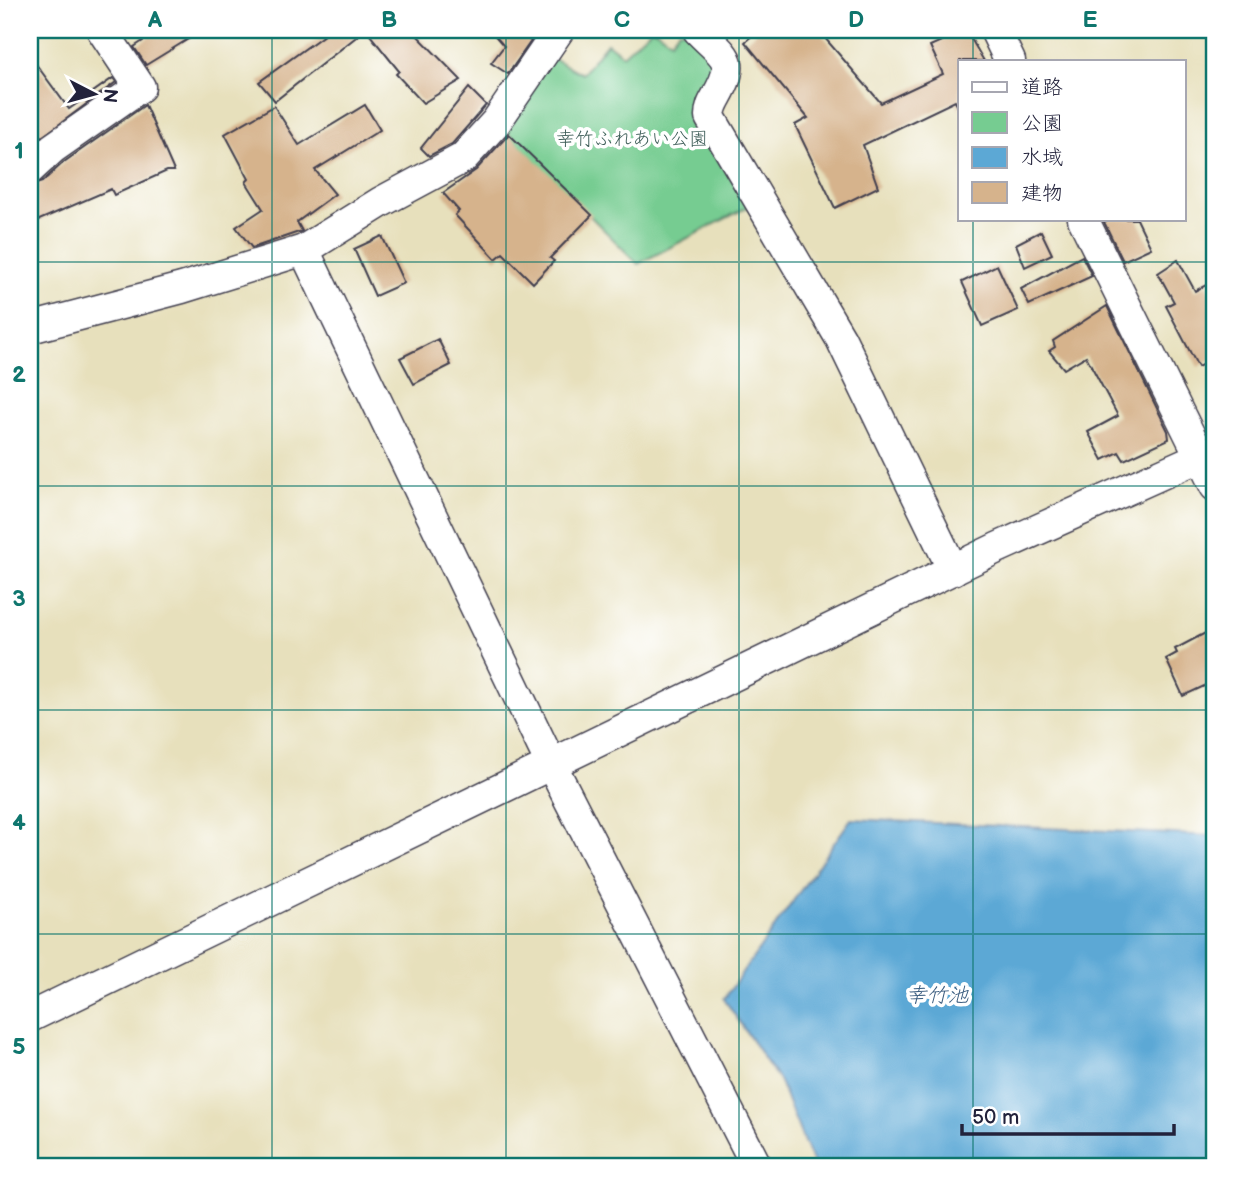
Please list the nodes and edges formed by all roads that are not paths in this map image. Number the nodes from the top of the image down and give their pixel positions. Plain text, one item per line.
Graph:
1 (102, 30) edge
2 (559, 30) edge
3 (698, 30) edge
4 (995, 30) edge
5 (1010, 60) edge
6 (30, 169) edge
7 (1084, 220) edge
8 (304, 250) junction
9 (30, 328) edge
10 (1208, 453) edge
11 (1215, 486) edge
12 (953, 570) junction
13 (551, 764) junction
14 (30, 1017) edge
15 (757, 1167) edge

1 - 6 street
2 - 8 street
3 - 12 street
4 - 5 street
7 - 10 street
8 - 9 street
8 - 13 street
10 - 11 street
10 - 12 street
12 - 13 street
13 - 14 street
13 - 15 street

